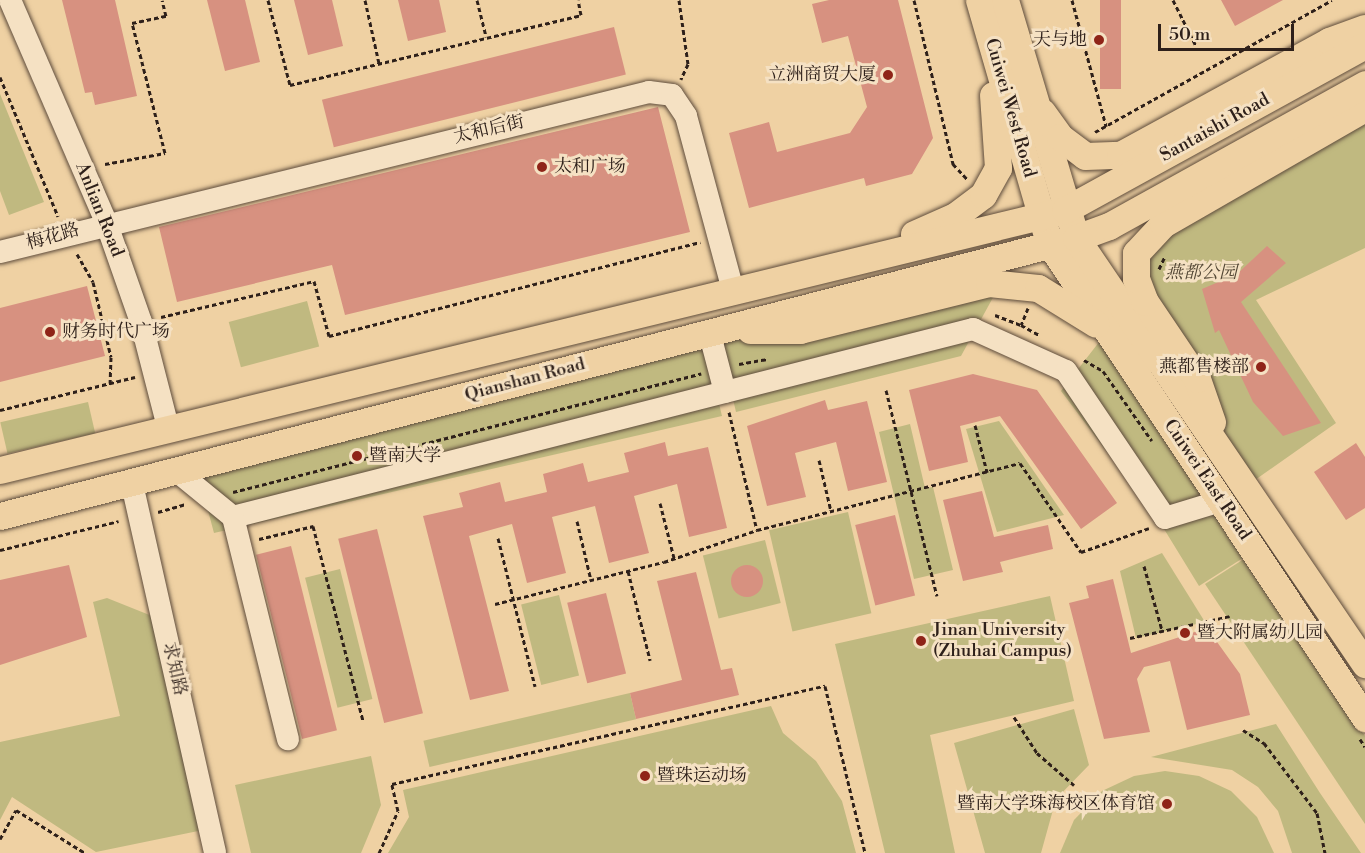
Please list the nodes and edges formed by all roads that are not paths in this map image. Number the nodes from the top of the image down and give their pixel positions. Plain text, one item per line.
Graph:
1 (10, 0) edge
2 (989, 4) edge
3 (1365, 28) edge
4 (1365, 45) edge
5 (1365, 84) edge
6 (1033, 98) junction
7 (1365, 108) edge
8 (1053, 214) junction
9 (106, 222) junction
10 (1076, 238) junction
11 (1049, 243) junction
12 (0, 252) edge
13 (853, 261) junction
14 (733, 290) junction
15 (709, 331) junction
16 (1115, 342) junction
17 (725, 392) junction
18 (168, 427) junction
19 (1224, 457) junction
20 (0, 470) edge
21 (179, 473) junction
22 (132, 484) junction
23 (1221, 501) junction
24 (0, 516) edge
25 (233, 517) junction
26 (1365, 664) edge
27 (1365, 718) edge
28 (288, 739) dead end
29 (215, 853) edge

1 - 9 street, Anlian Road
2 - 6 main road, Cuiwei West Road
2 - 8 main road, Cuiwei West Road
2 - 13 main road
3 - 6 main road
4 - 8 main road, Santaishi Road
5 - 10 main road, Santaishi Road
6 - 8 main road, Cuiwei West Road
7 - 19 main road
8 - 10 main road, Cuiwei East Road
8 - 11 main road, Cuiwei East Road
8 - 13 main road, Qianshan Road
9 - 12 street, 梅花路
9 - 14 street, 太和后街
9 - 18 street, Anlian Road
10 - 11 main road, Santaishi Road
10 - 19 main road, Cuiwei East Road
11 - 15 main road, Qianshan Road
11 - 16 main road, Cuiwei East Road
13 - 14 main road, Qianshan Road
14 - 18 main road, Qianshan Road
15 - 16 main road
15 - 17 street
15 - 21 main road, Qianshan Road
16 - 23 main road, Cuiwei East Road
17 - 23 street
17 - 25 street
18 - 20 main road, Qianshan Road
19 - 26 main road, Cuiwei East Road
21 - 22 main road, Qianshan Road
21 - 25 street
22 - 24 main road, Qianshan Road
22 - 29 street, 求知路
23 - 27 main road, Cuiwei East Road
25 - 28 street

